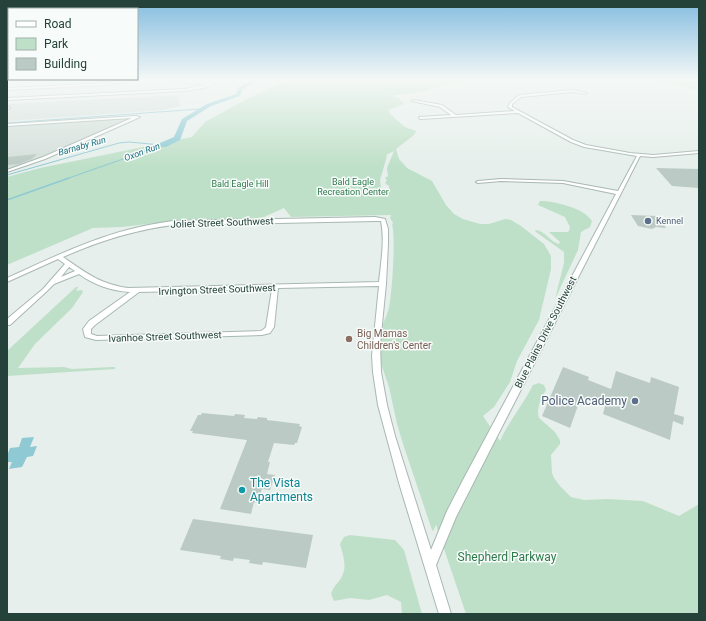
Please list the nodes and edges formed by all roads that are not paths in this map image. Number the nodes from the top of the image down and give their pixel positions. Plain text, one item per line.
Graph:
1 (444, 108) edge
2 (513, 108) edge
3 (518, 112) junction
4 (455, 116) junction
5 (420, 118) dead end
6 (7, 125) edge
7 (699, 152) edge
8 (639, 155) junction
9 (7, 171) edge
10 (478, 182) dead end
11 (619, 193) junction
12 (60, 258) junction
13 (69, 264) junction
14 (79, 272) junction
15 (7, 280) edge
16 (53, 282) junction
17 (383, 284) junction
18 (275, 287) junction
19 (137, 290) junction
20 (7, 323) edge
21 (430, 566) junction
22 (445, 614) edge

1 - 4 street
2 - 3 street
3 - 4 street
3 - 8 street
4 - 5 street
6 - 9 street
7 - 8 street
8 - 11 street, Blue Plains Drive Southwest
10 - 11 street
11 - 21 street, Blue Plains Drive Southwest
12 - 13 street, Irvington Street Southwest
12 - 15 street, Joliet Street Southwest
12 - 17 street, Joliet Street Southwest
13 - 14 street, Irvington Street Southwest
13 - 16 street
14 - 16 street
14 - 19 street, Irvington Street Southwest
16 - 20 street
17 - 18 street, Irvington Street Southwest
17 - 21 street
18 - 19 street, Irvington Street Southwest
18 - 19 street, Ivanhoe Street Southwest
21 - 22 street

